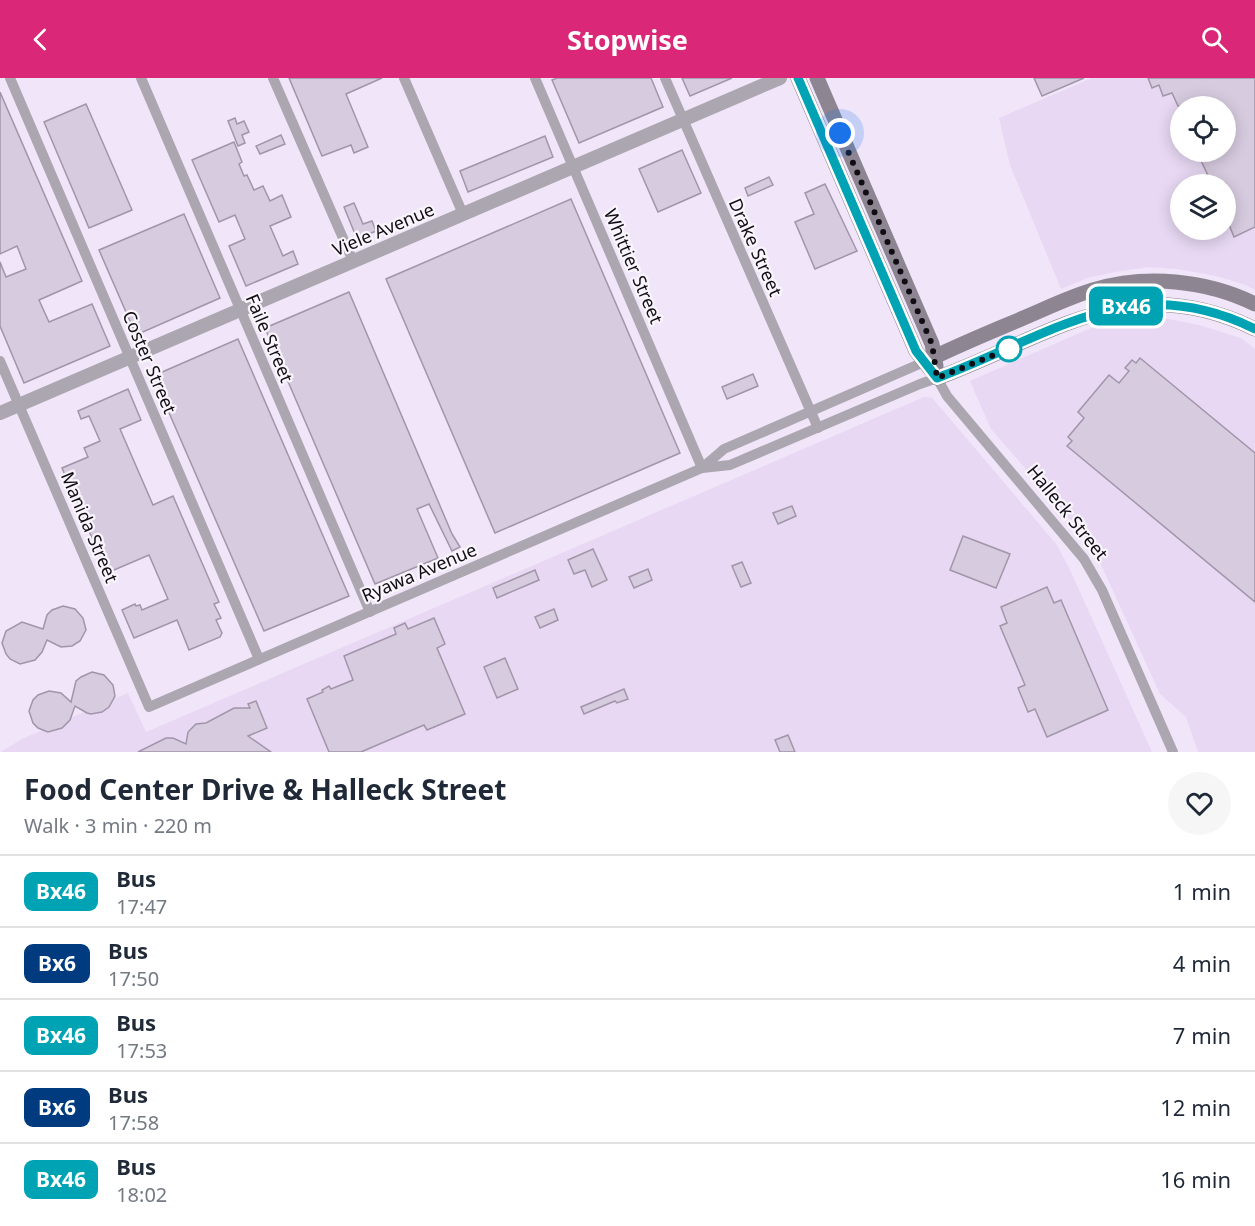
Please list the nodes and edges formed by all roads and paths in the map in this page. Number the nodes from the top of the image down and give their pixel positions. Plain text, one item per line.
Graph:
1 (10, 78) edge
2 (141, 78) edge
3 (273, 78) edge
4 (404, 78) edge
5 (535, 78) edge
6 (665, 78) edge
7 (780, 78) edge
8 (798, 78) edge
9 (817, 78) edge
10 (683, 119) junction
11 (573, 167) junction
12 (463, 214) junction
13 (353, 261) junction
14 (1255, 304) edge
15 (240, 310) junction
16 (1255, 329) edge
17 (129, 357) junction
18 (929, 359) junction
19 (0, 361) edge
20 (937, 378) junction
21 (19, 405) junction
22 (810, 412) junction
23 (0, 413) edge
24 (818, 428) junction
25 (702, 468) junction
26 (370, 612) junction
27 (260, 659) junction
28 (149, 707) joint
29 (1173, 752) edge

1 - 17 street, Coster Street
2 - 15 street, Faile Street
3 - 13 street
4 - 12 street
5 - 11 street, Whittier Street
6 - 10 street, Drake Street
7 - 10 street, Viele Avenue
8 - 18 main road
9 - 18 main road
10 - 11 street, Viele Avenue
10 - 22 street, Drake Street
11 - 12 street, Viele Avenue
11 - 25 street, Whittier Street
12 - 13 street, Viele Avenue
13 - 15 street, Viele Avenue
14 - 18 main road
15 - 17 street, Viele Avenue
15 - 26 street, Faile Street
16 - 20 main road
17 - 21 street, Viele Avenue
17 - 27 street, Coster Street
18 - 20 main road
18 - 22 street, Ryawa Avenue
19 - 21 street, Manida Street
20 - 24 street, Ryawa Avenue
20 - 29 street, Halleck Street
21 - 23 street, Viele Avenue
21 - 28 street, Manida Street
22 - 24 street, Drake Street
22 - 25 street, Ryawa Avenue
24 - 25 street, Ryawa Avenue
25 - 26 street, Ryawa Avenue
26 - 27 street, Ryawa Avenue
27 - 28 street, Ryawa Avenue

